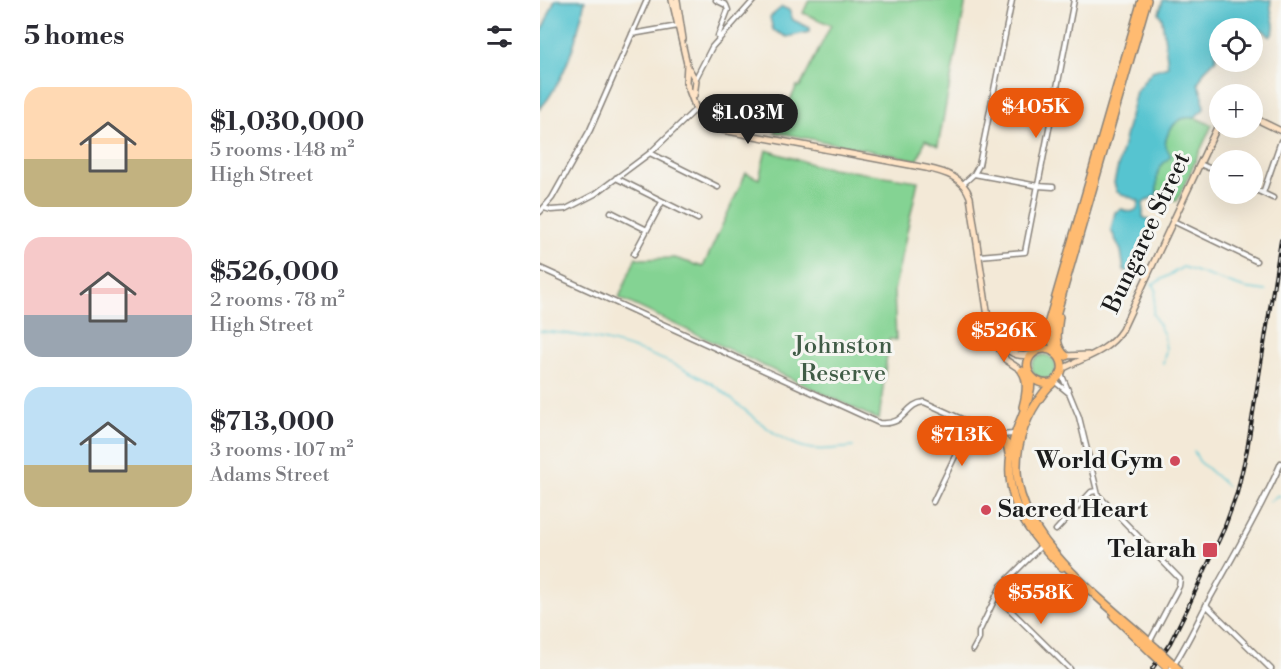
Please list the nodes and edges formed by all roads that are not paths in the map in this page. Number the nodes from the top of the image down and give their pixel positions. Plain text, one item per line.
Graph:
1 (647, 0) edge
2 (672, 0) edge
3 (677, 0) edge
4 (716, 0) edge
5 (754, 0) edge
6 (1012, 0) edge
7 (1074, 0) edge
8 (1142, 0) edge
9 (1147, 0) edge
10 (679, 26) junction
11 (632, 34) junction
12 (719, 40) junction
13 (692, 81) junction
14 (696, 109) junction
15 (1263, 122) edge
16 (1281, 131) edge
17 (1212, 138) edge
18 (1281, 141) edge
19 (650, 153) junction
20 (1200, 164) junction
21 (1209, 168) edge
22 (974, 174) junction
23 (616, 178) junction
24 (963, 184) junction
25 (1038, 186) junction
26 (718, 187) dead end
27 (1053, 187) dead end
28 (1263, 193) joint
29 (1273, 198) dead end
30 (662, 202) junction
31 (542, 210) edge
32 (610, 212) dead end
33 (698, 219) dead end
34 (1173, 221) junction
35 (646, 230) junction
36 (634, 254) dead end
37 (979, 256) junction
38 (1256, 261) dead end
39 (540, 268) edge
40 (1063, 291) junction
41 (992, 330) junction
42 (1034, 353) junction
43 (1097, 353) junction
44 (1056, 354) junction
45 (1066, 356) junction
46 (1022, 371) junction
47 (1061, 371) junction
48 (1030, 376) junction
49 (1052, 382) junction
50 (1070, 393) junction
51 (970, 423) junction
52 (1019, 424) junction
53 (1016, 434) junction
54 (997, 435) junction
55 (1281, 463) edge
56 (1010, 466) junction
57 (1096, 491) junction
58 (933, 502) dead end
59 (1056, 530) dead end
60 (1043, 544) junction
61 (996, 596) junction
62 (1206, 604) junction
63 (1148, 644) junction
64 (973, 650) dead end
65 (1171, 666) edge
66 (1070, 669) edge
67 (1271, 669) edge

1 - 11 street
2 - 10 main road
3 - 10 main road
4 - 12 street
5 - 12 street
6 - 22 street
7 - 25 street
8 - 42 highway
9 - 40 highway
10 - 11 street
10 - 13 main road
11 - 31 street
12 - 13 street
13 - 14 main road
14 - 19 street
14 - 24 main road
15 - 16 main road
17 - 20 main road, Bungaree Street
18 - 28 street
19 - 23 street
19 - 26 street
20 - 21 street
20 - 34 main road, Bungaree Street
22 - 24 street
22 - 25 street
23 - 30 street
23 - 31 street
24 - 37 main road
25 - 27 street
25 - 37 street
28 - 29 street
30 - 33 street
30 - 35 street
32 - 35 street
34 - 38 street
34 - 43 main road, Bungaree Street
35 - 36 street
37 - 41 main road
39 - 51 street
40 - 44 highway
40 - 45 highway
41 - 42 main road
41 - 46 main road
42 - 44 highway
42 - 48 highway
43 - 45 main road
43 - 47 main road, Bungaree Street
44 - 45 main road
44 - 47 highway
46 - 48 main road
46 - 52 highway
47 - 49 highway
47 - 50 street
48 - 49 highway
48 - 52 highway
49 - 50 street
49 - 60 highway
50 - 57 street
51 - 54 street
51 - 58 street
52 - 53 highway
53 - 54 street
53 - 56 highway
54 - 56 highway
55 - 62 street
56 - 60 highway
57 - 59 street
57 - 63 street
60 - 61 street
60 - 63 highway
61 - 64 street
61 - 66 street
62 - 65 street
62 - 67 street
63 - 65 highway, bridge

